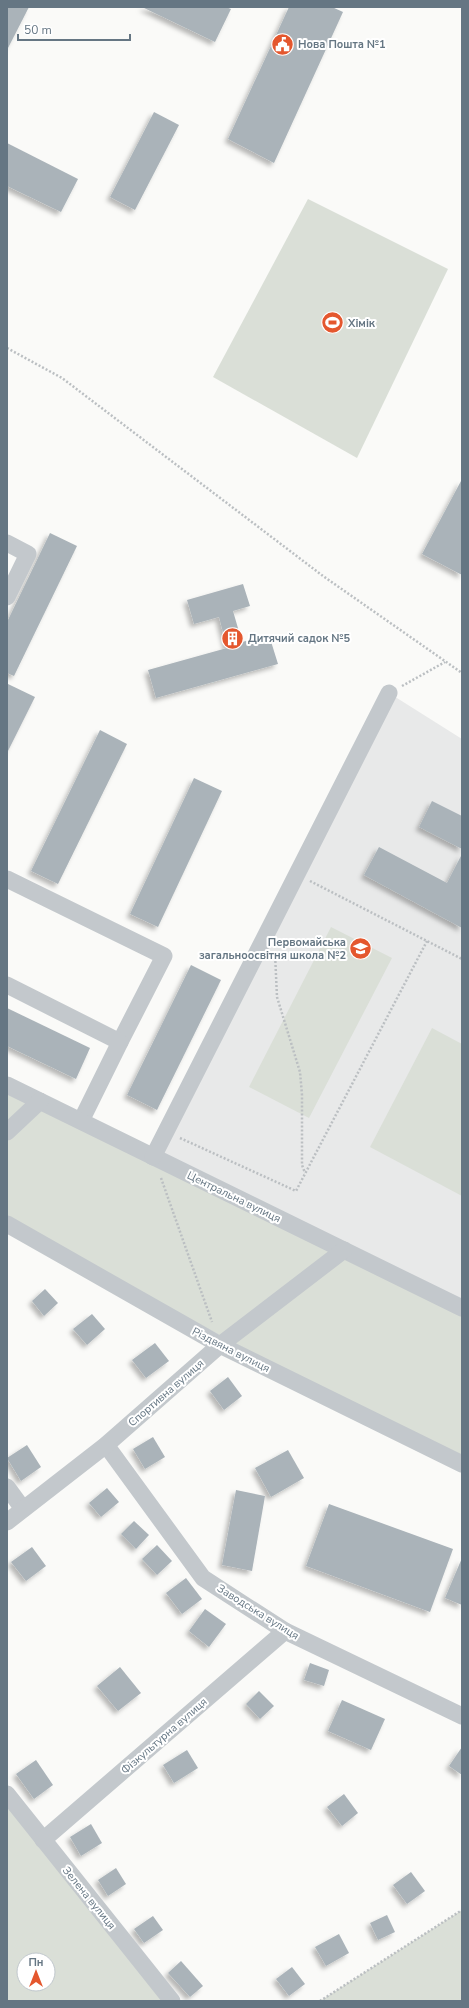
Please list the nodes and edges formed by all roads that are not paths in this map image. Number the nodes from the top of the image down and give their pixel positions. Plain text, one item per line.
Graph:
1 (7, 543) edge
2 (7, 597) edge
3 (389, 693) road end
4 (7, 879) edge
5 (7, 986) edge
6 (120, 1042) junction
7 (7, 1085) edge
8 (40, 1101) junction
9 (81, 1121) junction
10 (7, 1132) edge
11 (154, 1157) junction
12 (7, 1224) edge
13 (344, 1250) junction
14 (462, 1308) edge
15 (220, 1345) junction
16 (106, 1445) junction
17 (462, 1464) edge
18 (7, 1487) edge
19 (23, 1509) junction
20 (7, 1522) edge
21 (285, 1631) junction
22 (462, 1716) edge
23 (7, 1794) edge
24 (43, 1840) junction
25 (172, 2001) edge

1 - 2 street
3 - 11 street
4 - 6 street
5 - 6 street
6 - 9 street
7 - 8 street, Центральна вулиця
8 - 9 street, Центральна вулиця
8 - 10 street
9 - 11 street, Центральна вулиця
11 - 13 street, Центральна вулиця
12 - 15 street, Різдвяна вулиця
13 - 14 street, Центральна вулиця
13 - 15 street, Спортивна вулиця
15 - 16 street, Спортивна вулиця
15 - 17 street, Різдвяна вулиця
16 - 19 street, Спортивна вулиця
16 - 21 street, Заводська вулиця
18 - 19 street
19 - 20 street, Спортивна вулиця
21 - 22 street, Заводська вулиця
21 - 24 street, Фізкультурна вулиця
23 - 24 street, Зелена вулиця
24 - 25 street, Зелена вулиця

